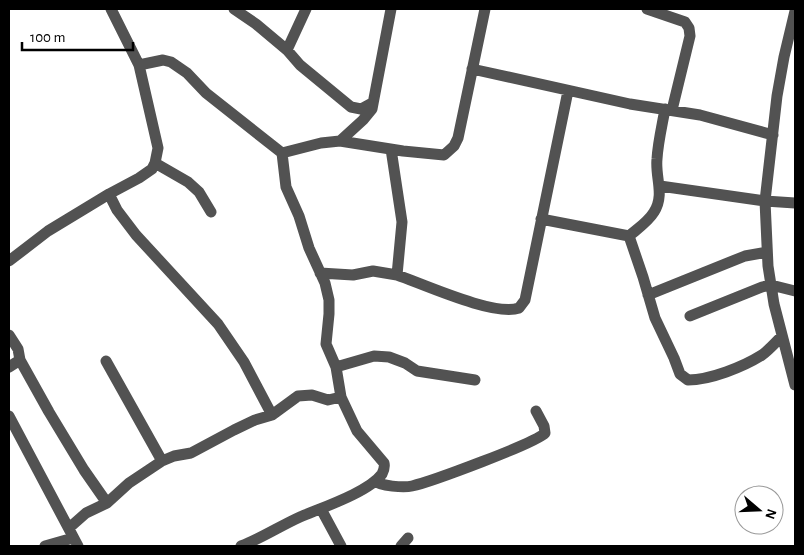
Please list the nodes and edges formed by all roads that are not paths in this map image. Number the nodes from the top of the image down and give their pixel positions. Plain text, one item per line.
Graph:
1 (111, 9) edge
2 (234, 9) edge
3 (306, 9) edge
4 (391, 9) edge
5 (485, 9) edge
6 (647, 9) edge
7 (795, 11) edge
8 (287, 50) junction
9 (139, 65) junction
10 (472, 69) junction
11 (568, 91) junction
12 (372, 103) junction
13 (669, 110) junction
14 (773, 135) junction
15 (340, 141) junction
16 (391, 149) junction
17 (282, 153) junction
18 (155, 163) junction
19 (660, 186) junction
20 (108, 194) junction
21 (765, 201) junction
22 (795, 203) edge
23 (211, 212) dead end
24 (541, 219) junction
25 (629, 236) junction
26 (767, 252) junction
27 (9, 261) edge
28 (320, 274) junction
29 (397, 275) junction
30 (771, 286) junction
31 (795, 292) edge
32 (648, 295) junction
33 (690, 316) dead end
34 (9, 335) edge
35 (782, 336) junction
36 (20, 360) junction
37 (106, 361) dead end
38 (336, 366) junction
39 (9, 367) edge
40 (475, 380) dead end
41 (794, 380) edge
42 (341, 398) junction
43 (264, 401) junction
44 (536, 411) dead end
45 (272, 415) junction
46 (9, 416) edge
47 (257, 420) junction
48 (162, 461) junction
49 (375, 481) junction
50 (107, 503) junction
51 (321, 509) junction
52 (73, 537) edge
53 (45, 546) edge
54 (245, 546) edge
55 (341, 546) edge

1 - 9 street
2 - 8 street
3 - 8 street
4 - 12 street
5 - 10 street
6 - 13 street
7 - 14 street
8 - 12 street
9 - 17 street
9 - 18 street
10 - 11 street
10 - 16 street
11 - 13 street
11 - 24 street
12 - 15 street
13 - 14 street
13 - 19 street
14 - 21 street
15 - 16 street
15 - 17 street
16 - 29 street
17 - 28 street
18 - 20 street
18 - 23 street
19 - 21 street
19 - 25 street
20 - 27 street
20 - 43 street
21 - 22 street
21 - 26 street
24 - 25 street
24 - 29 street
25 - 32 street
26 - 30 street
26 - 32 street
28 - 29 street
28 - 38 street
30 - 31 street
30 - 33 street
30 - 35 street
32 - 35 street
34 - 36 street
35 - 41 street
36 - 39 street
36 - 50 street
37 - 48 street
38 - 40 street
38 - 42 street
42 - 45 street
42 - 49 street
43 - 45 street
43 - 47 street
44 - 49 street
45 - 47 street
46 - 52 street
47 - 48 street
48 - 50 street
49 - 51 street
50 - 52 street
51 - 54 street
51 - 55 street
52 - 53 street

